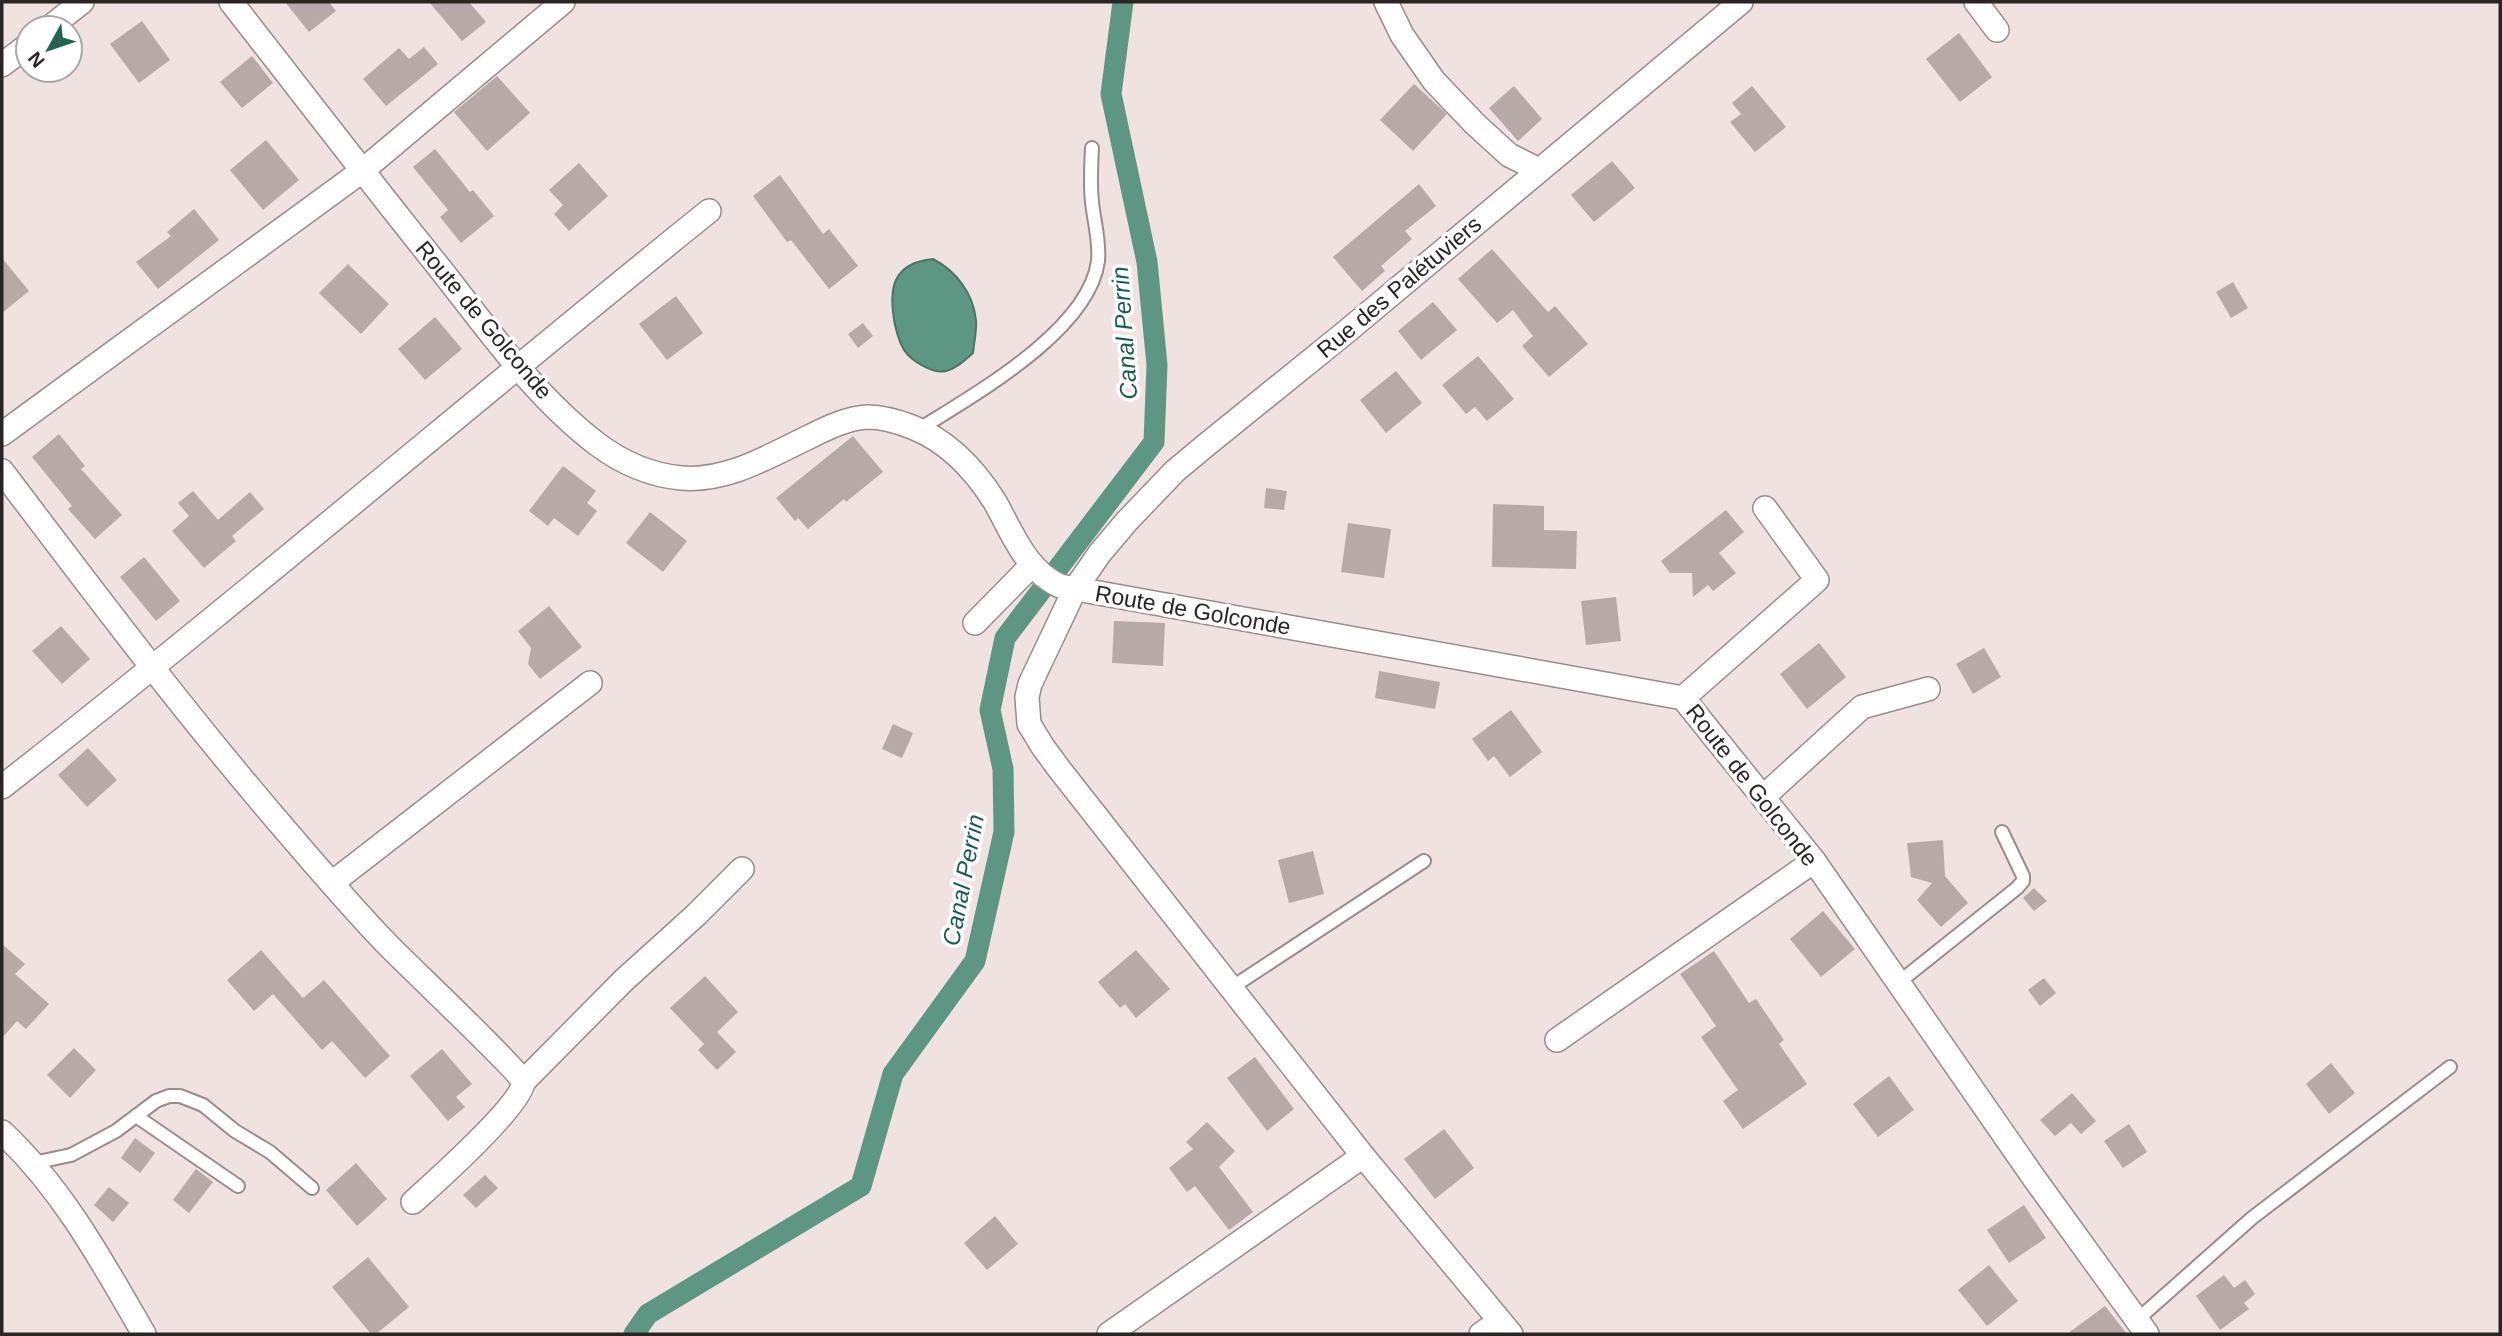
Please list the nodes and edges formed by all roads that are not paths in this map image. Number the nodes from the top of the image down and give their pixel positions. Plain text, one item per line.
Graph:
1 (82, 2) edge
2 (231, 2) edge
3 (563, 2) edge
4 (1386, 2) edge
5 (1741, 2) edge
6 (1976, 2) edge
7 (67, 14) edge
8 (1997, 30) dead end
9 (1092, 148) dead end
10 (1539, 170) junction
11 (362, 171) junction
12 (709, 211) dead end
13 (516, 366) junction
14 (918, 430) junction
15 (2, 434) edge
16 (2, 471) edge
17 (1765, 508) dead end
18 (1032, 565) junction
19 (1075, 589) junction
20 (975, 623) dead end
21 (152, 670) junction
22 (590, 683) dead end
23 (1928, 689) dead end
24 (1683, 698) junction
25 (2, 788) edge
26 (1763, 797) junction
27 (2002, 832) dead end
28 (1424, 861) dead end
29 (1814, 861) junction
30 (742, 869) dead end
31 (332, 883) junction
32 (1898, 983) junction
33 (1231, 988) junction
34 (1557, 1040) dead end
35 (2450, 1067) dead end
36 (523, 1082) junction
37 (136, 1116) junction
38 (2, 1132) edge
39 (1363, 1156) junction
40 (33, 1163) junction
41 (237, 1186) dead end
42 (312, 1188) dead end
43 (413, 1202) dead end
44 (1506, 1327) edge
45 (2142, 1327) edge
46 (144, 1334) edge
47 (1109, 1334) edge
48 (1481, 1334) edge

1 - 7 street
2 - 11 street, Route de Golconde
3 - 11 street
4 - 10 street
5 - 10 street, Rue des Palétuviers
6 - 8 street
9 - 14 lane
10 - 19 street, Rue des Palétuviers
11 - 13 street, Route de Golconde
11 - 15 street
12 - 13 street
13 - 14 street, Route de Golconde
13 - 21 street
14 - 18 street, Route de Golconde
16 - 21 street
17 - 24 street
18 - 19 street, Route de Golconde
18 - 20 street
19 - 24 street, Route de Golconde
19 - 33 street, Rue des Palétuviers
21 - 25 street
21 - 31 street
22 - 31 street
23 - 26 street
24 - 26 street, Route de Golconde
26 - 29 street, Route de Golconde
27 - 32 lane
28 - 33 lane
29 - 32 street, Route de Golconde
29 - 34 street
30 - 36 street
31 - 36 street
32 - 45 street, Route de Golconde
33 - 39 street, Rue des Palétuviers
35 - 45 lane
36 - 43 street
37 - 40 lane
37 - 41 lane
37 - 42 lane
38 - 40 street
39 - 44 street, Rue des Palétuviers
39 - 47 street
40 - 46 street
44 - 48 street

